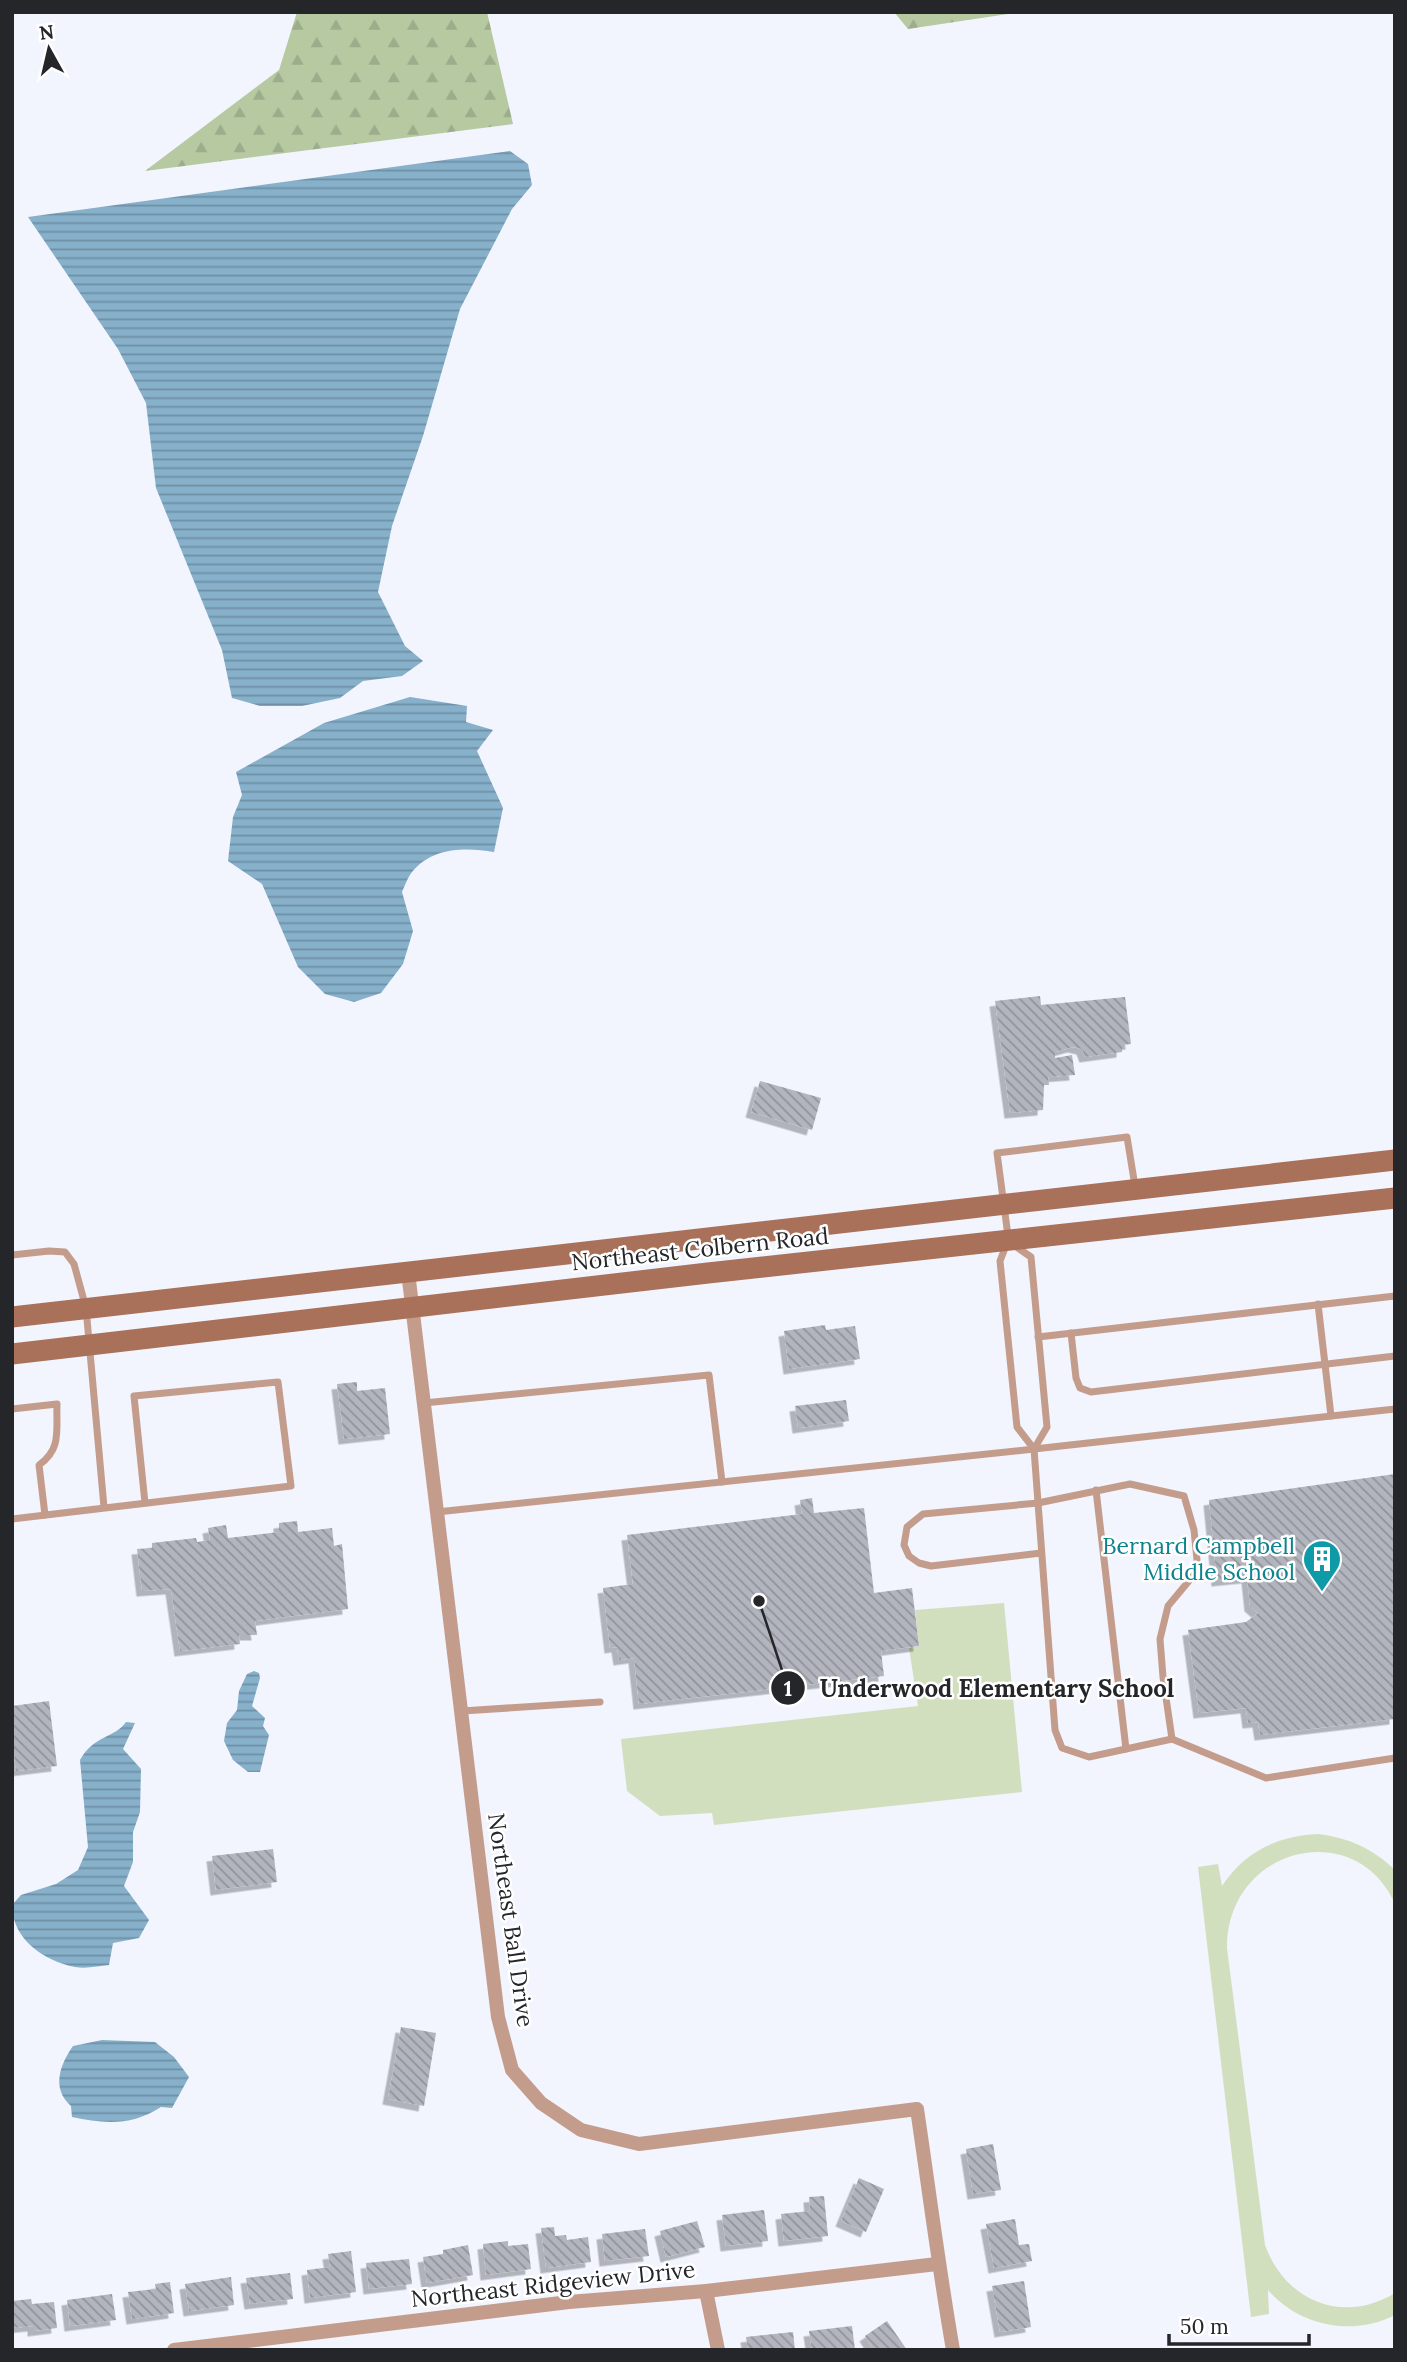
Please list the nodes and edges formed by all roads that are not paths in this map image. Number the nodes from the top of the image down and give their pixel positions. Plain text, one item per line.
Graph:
1 (1395, 1160) edge
2 (1136, 1190) junction
3 (1395, 1198) edge
4 (1003, 1205) junction
5 (1008, 1240) junction
6 (12, 1255) edge
7 (408, 1272) junction
8 (1395, 1296) edge
9 (1318, 1304) junction
10 (86, 1308) junction
11 (412, 1309) junction
12 (12, 1317) edge
13 (1071, 1333) junction
14 (1038, 1337) junction
15 (91, 1346) junction
16 (12, 1354) edge
17 (1395, 1356) edge
18 (1325, 1364) junction
19 (424, 1403) junction
20 (12, 1409) edge
21 (1395, 1409) edge
22 (1331, 1416) junction
23 (1034, 1449) junction
24 (722, 1482) junction
25 (1096, 1490) junction
26 (145, 1503) junction
27 (1038, 1503) junction
28 (104, 1507) junction
29 (437, 1512) junction
30 (45, 1515) junction
31 (12, 1519) edge
32 (1041, 1553) junction
33 (600, 1702) dead end
34 (461, 1711) junction
35 (1172, 1739) junction
36 (1126, 1749) junction
37 (1395, 1758) edge
38 (937, 2264) junction
39 (706, 2291) junction
40 (174, 2350) edge
41 (718, 2350) edge
42 (953, 2350) edge

1 - 2 main road, Northeast Colbern Road
2 - 4 main road, Northeast Colbern Road
2 - 4 lane
3 - 5 main road, Northeast Colbern Road
4 - 5 lane
4 - 7 main road, Northeast Colbern Road
5 - 11 main road, Northeast Colbern Road
5 - 14 lane
5 - 23 lane
6 - 10 lane
7 - 10 main road, Northeast Colbern Road
7 - 11 street, Northeast Ball Drive
8 - 9 lane
9 - 13 lane
9 - 18 lane
10 - 12 main road, Northeast Colbern Road
10 - 15 lane
11 - 15 main road, Northeast Colbern Road
11 - 19 street, Northeast Ball Drive
13 - 14 lane
13 - 18 lane
14 - 23 lane
15 - 16 main road, Northeast Colbern Road
15 - 28 lane
17 - 18 lane
18 - 22 lane
19 - 24 lane
19 - 29 street, Northeast Ball Drive
20 - 30 lane
21 - 22 lane
22 - 23 lane
23 - 24 lane
23 - 27 lane
24 - 29 lane
25 - 27 lane
25 - 35 lane
25 - 36 lane
26 - 26 lane
26 - 28 lane
27 - 32 lane
27 - 32 lane
28 - 30 lane
29 - 34 street, Northeast Ball Drive
30 - 31 lane
32 - 36 lane
33 - 34 lane
34 - 38 street, Northeast Ball Drive
35 - 36 lane
35 - 37 lane
38 - 39 street, Northeast Ridgeview Drive
38 - 42 street, Northeast Ball Drive
39 - 40 street, Northeast Ridgeview Drive
39 - 41 street

